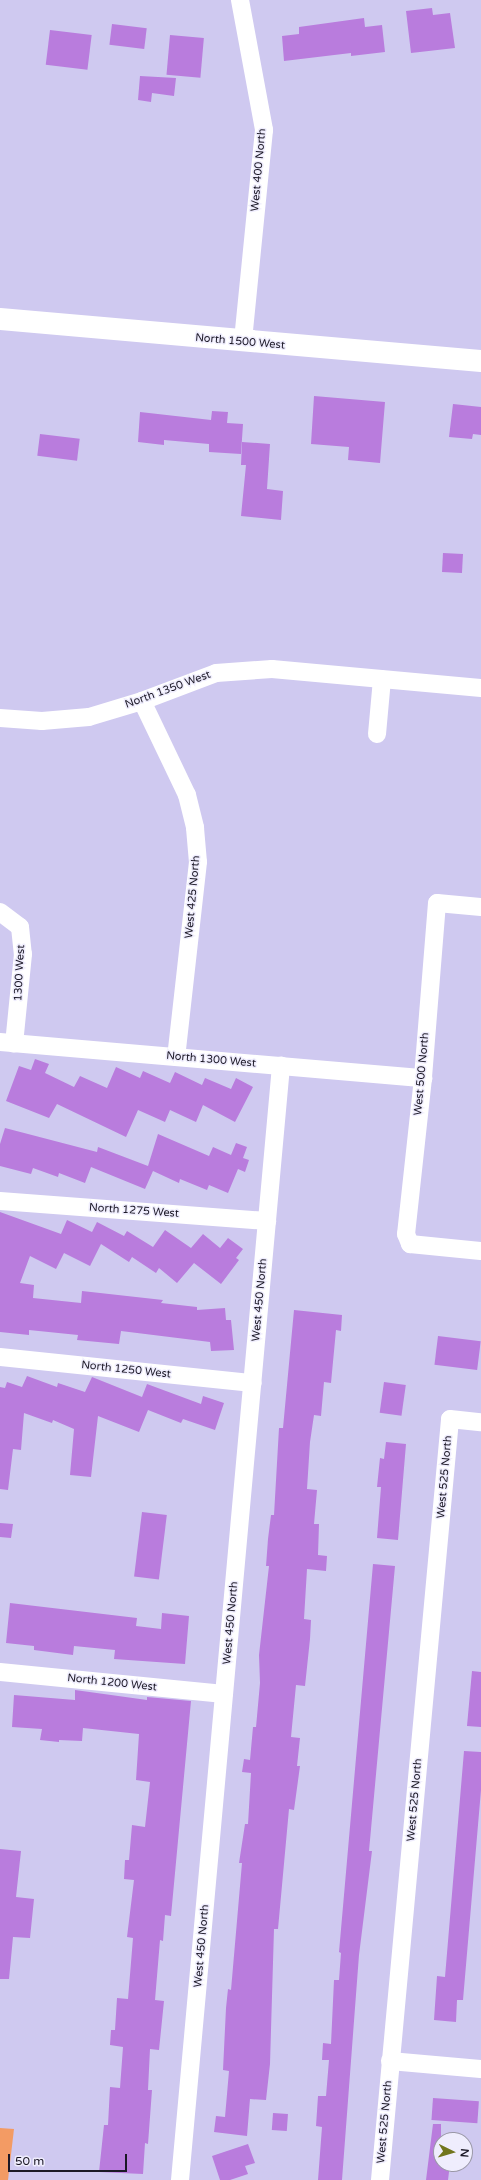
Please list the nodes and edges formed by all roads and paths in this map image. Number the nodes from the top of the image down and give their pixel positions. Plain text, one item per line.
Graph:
1 (240, 0) edge
2 (0, 319) edge
3 (243, 342) junction
4 (481, 361) edge
5 (382, 679) junction
6 (481, 688) edge
7 (142, 701) junction
8 (0, 718) edge
9 (377, 734) dead end
10 (481, 907) edge
11 (0, 912) edge
12 (7, 1043) edge
13 (176, 1056) junction
14 (282, 1066) junction
15 (423, 1078) junction
16 (0, 1201) edge
17 (267, 1221) junction
18 (481, 1251) edge
19 (0, 1357) edge
20 (253, 1383) junction
21 (481, 1422) edge
22 (0, 1672) edge
23 (224, 1694) junction
24 (390, 2061) junction
25 (481, 2069) edge
26 (180, 2180) edge
27 (380, 2180) edge

1 - 3 street, West 400 North
2 - 3 street, North 1500 West
3 - 4 street, North 1500 West
5 - 6 street, North 1350 West
5 - 7 street, North 1350 West
5 - 9 street
7 - 8 street, North 1350 West
7 - 13 street, West 425 North
10 - 15 street, West 500 North
11 - 12 street, 1300 West
12 - 13 street, North 1300 West
13 - 14 street, North 1300 West
14 - 15 street, North 1300 West
14 - 17 street, West 450 North
15 - 18 street, West 500 North
16 - 17 street, North 1275 West
17 - 20 street, West 450 North
19 - 20 street, North 1250 West
20 - 23 street, West 450 North
21 - 24 street, West 525 North
22 - 23 street, North 1200 West
23 - 26 street, West 450 North
24 - 25 street
24 - 27 street, West 525 North

